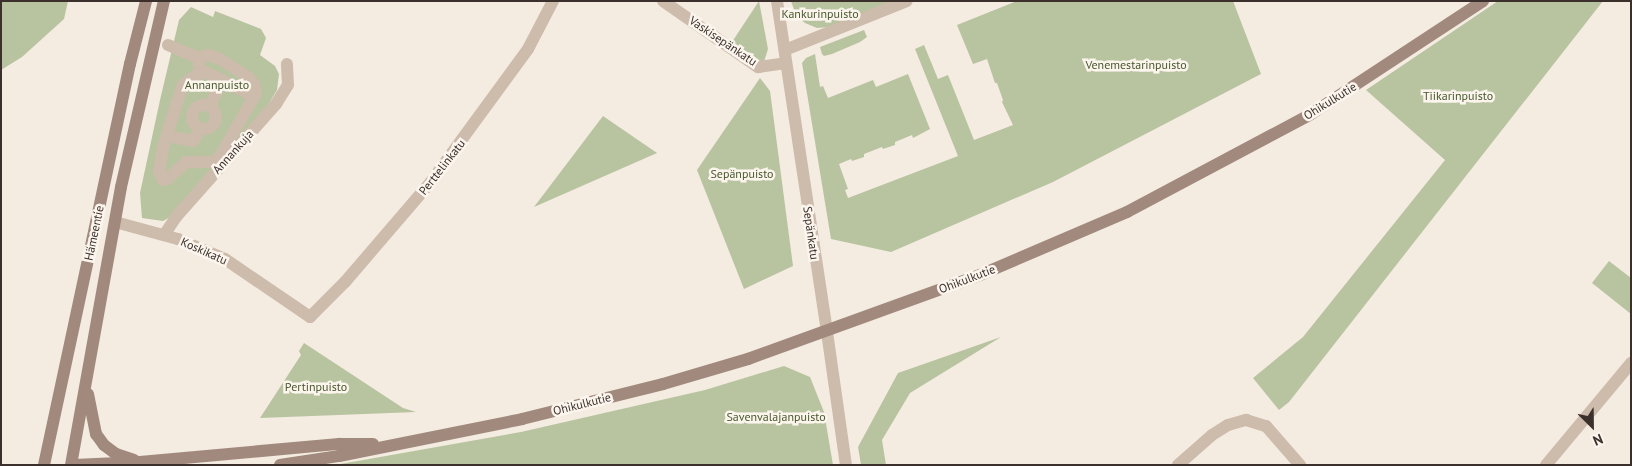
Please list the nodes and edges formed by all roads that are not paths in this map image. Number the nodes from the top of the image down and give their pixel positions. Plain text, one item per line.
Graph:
1 (146, 1) edge
2 (164, 1) edge
3 (553, 1) edge
4 (663, 1) edge
5 (777, 1) edge
6 (907, 1) edge
7 (1483, 1) edge
8 (168, 45) dead end
9 (786, 56) junction
10 (198, 58) junction
11 (287, 64) dead end
12 (201, 74) junction
13 (220, 79) junction
14 (256, 93) junction
15 (210, 106) junction
16 (175, 108) junction
17 (193, 114) junction
18 (201, 128) junction
19 (167, 136) junction
20 (114, 222) junction
21 (164, 235) junction
22 (310, 317) joint
23 (827, 332) junction
24 (1631, 363) edge
25 (86, 380) junction
26 (403, 443) junction
27 (140, 462) junction
28 (44, 465) edge
29 (73, 465) edge
30 (280, 465) edge
31 (846, 465) edge
32 (1178, 465) edge
33 (1300, 465) edge
34 (1546, 465) edge

1 - 28 main road, Hämeentie
2 - 20 main road, Hämeentie
3 - 22 street, Perttelinkatu
4 - 9 street, Vaskisepänkatu
5 - 9 street, Sepänkatu
6 - 9 street, Vaskisepänkatu
7 - 23 main road, Ohikulkutie
8 - 10 street
9 - 23 street, Sepänkatu
10 - 12 street
10 - 14 street
11 - 21 street, Annankuja
12 - 13 street
12 - 16 street
13 - 14 street
13 - 15 street
14 - 19 street
15 - 17 street
15 - 18 street
16 - 17 street
16 - 19 street
17 - 18 street
18 - 19 street
20 - 21 street, Koskikatu
20 - 25 main road, Hämeentie
21 - 22 street, Koskikatu
23 - 26 main road, Ohikulkutie
23 - 31 street, Sepänkatu
24 - 34 street
25 - 27 main road
25 - 29 main road, Hämeentie
26 - 27 main road, Ohikulkutie
26 - 30 main road, Ohikulkutie
27 - 29 main road, Ohikulkutie
32 - 33 street

